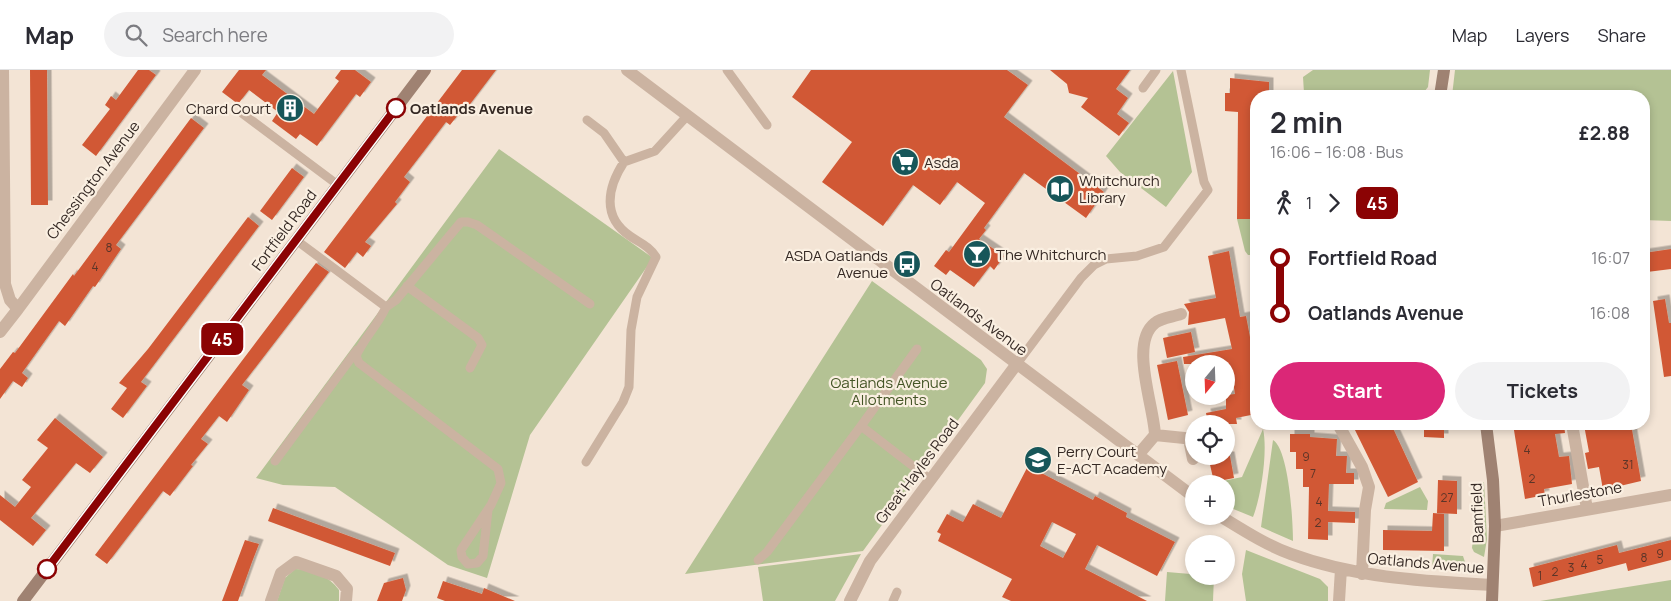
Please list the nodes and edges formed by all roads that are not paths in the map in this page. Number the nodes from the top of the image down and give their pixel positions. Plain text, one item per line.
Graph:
1 (3, 70) edge
2 (195, 70) edge
3 (425, 70) edge
4 (627, 70) edge
5 (727, 70) edge
6 (1156, 70) edge
7 (1181, 70) edge
8 (1444, 70) edge
9 (1142, 88) dead end
10 (1441, 90) edge
11 (243, 114) dead end
12 (687, 116) junction
13 (587, 120) dead end
14 (767, 125) dead end
15 (624, 162) junction
16 (338, 185) junction
17 (296, 240) junction
18 (407, 286) junction
19 (590, 304) dead end
20 (386, 307) junction
21 (18, 308) junction
22 (1181, 314) dead end
23 (0, 332) edge
24 (361, 344) junction
25 (917, 349) dead end
26 (1016, 365) junction
27 (470, 368) dead end
28 (861, 426) junction
29 (1341, 430) edge
30 (1487, 430) edge
31 (1573, 430) edge
32 (1155, 435) junction
33 (1185, 438) edge
34 (1138, 455) junction
35 (275, 461) dead end
36 (586, 462) dead end
37 (931, 480) junction
38 (1185, 490) edge
39 (1671, 495) edge
40 (1586, 509) junction
41 (488, 510) junction
42 (1235, 524) edge
43 (1495, 526) junction
44 (758, 560) dead end
45 (1341, 569) junction
46 (1362, 574) junction
47 (1492, 585) junction
48 (23, 601) edge
49 (271, 601) edge
50 (346, 601) edge
51 (850, 601) edge
52 (1339, 601) edge
53 (1492, 601) edge

1 - 21 street
2 - 21 street, Chessington Avenue
3 - 16 street, Fortfield Road
4 - 12 street, Oatlands Avenue
5 - 14 lane
6 - 9 lane
7 - 26 lane
8 - 10 street
11 - 16 lane
12 - 15 lane
12 - 26 street, Oatlands Avenue
13 - 15 lane
15 - 36 lane
16 - 17 street, Fortfield Road
17 - 20 lane
17 - 48 street, Fortfield Road
18 - 19 lane
18 - 20 lane
18 - 27 lane
20 - 24 lane
21 - 23 street, Chessington Avenue
22 - 32 street
24 - 35 lane
24 - 41 lane
25 - 28 lane
26 - 34 street, Oatlands Avenue
26 - 37 street, Great Hayles Road
28 - 37 lane
28 - 44 lane
29 - 46 street
30 - 43 street, Bamfield
31 - 40 street
32 - 33 street
32 - 34 street
34 - 38 street, Oatlands Avenue
37 - 51 street, Great Hayles Road
39 - 40 street, Thurlestone
40 - 43 street, Thurlestone
41 - 41 lane
42 - 45 street, Oatlands Avenue
43 - 47 street, Bamfield
45 - 46 street, Oatlands Avenue
45 - 52 street
46 - 47 street, Oatlands Avenue
47 - 53 street, Bamfield
49 - 50 street

